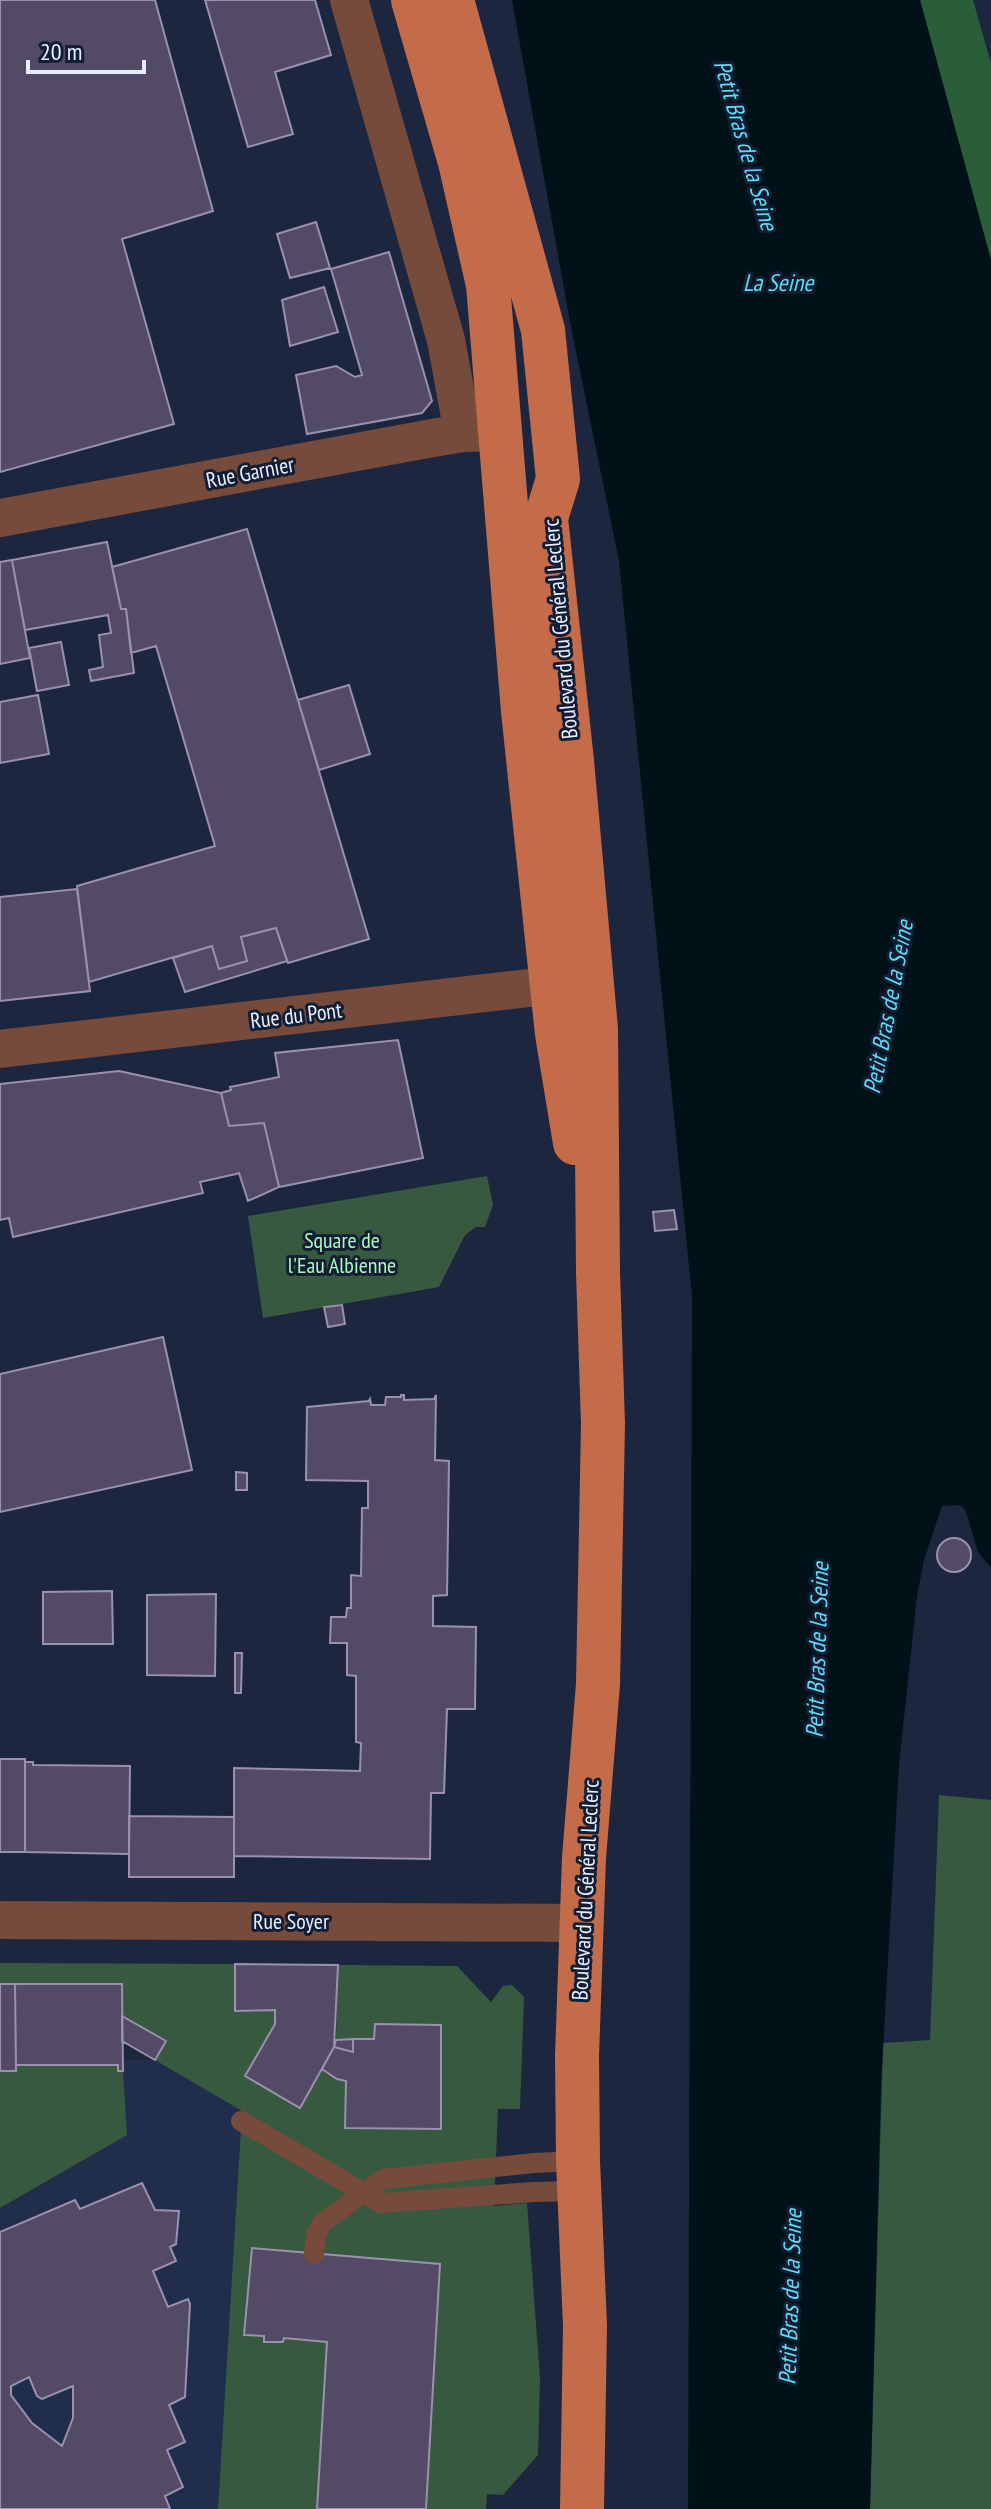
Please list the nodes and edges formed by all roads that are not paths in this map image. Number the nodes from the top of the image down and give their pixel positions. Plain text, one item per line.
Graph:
1 (349, 0) edge
2 (413, 0) edge
3 (452, 0) edge
4 (482, 433) junction
5 (0, 518) edge
6 (546, 518) junction
7 (573, 983) junction
8 (0, 1049) edge
9 (0, 1920) edge
10 (582, 1923) junction
11 (241, 2121) dead end
12 (579, 2176) junction
13 (363, 2193) junction
14 (314, 2254) dead end
15 (582, 2509) edge

1 - 4 street, Boulevard du Général Leclerc
2 - 4 main road, Boulevard du Général Leclerc
3 - 6 main road, Boulevard du Général Leclerc
4 - 5 street, Rue Garnier
4 - 6 main road
4 - 7 main road, Boulevard du Général Leclerc
6 - 7 main road, Boulevard du Général Leclerc
7 - 8 street, Rue du Pont
7 - 10 main road, Boulevard du Général Leclerc
9 - 10 street, Rue Soyer
10 - 12 main road, Boulevard du Général Leclerc
11 - 13 lane
12 - 13 lane
12 - 13 lane
12 - 15 main road, Boulevard du Général Leclerc
13 - 14 lane

